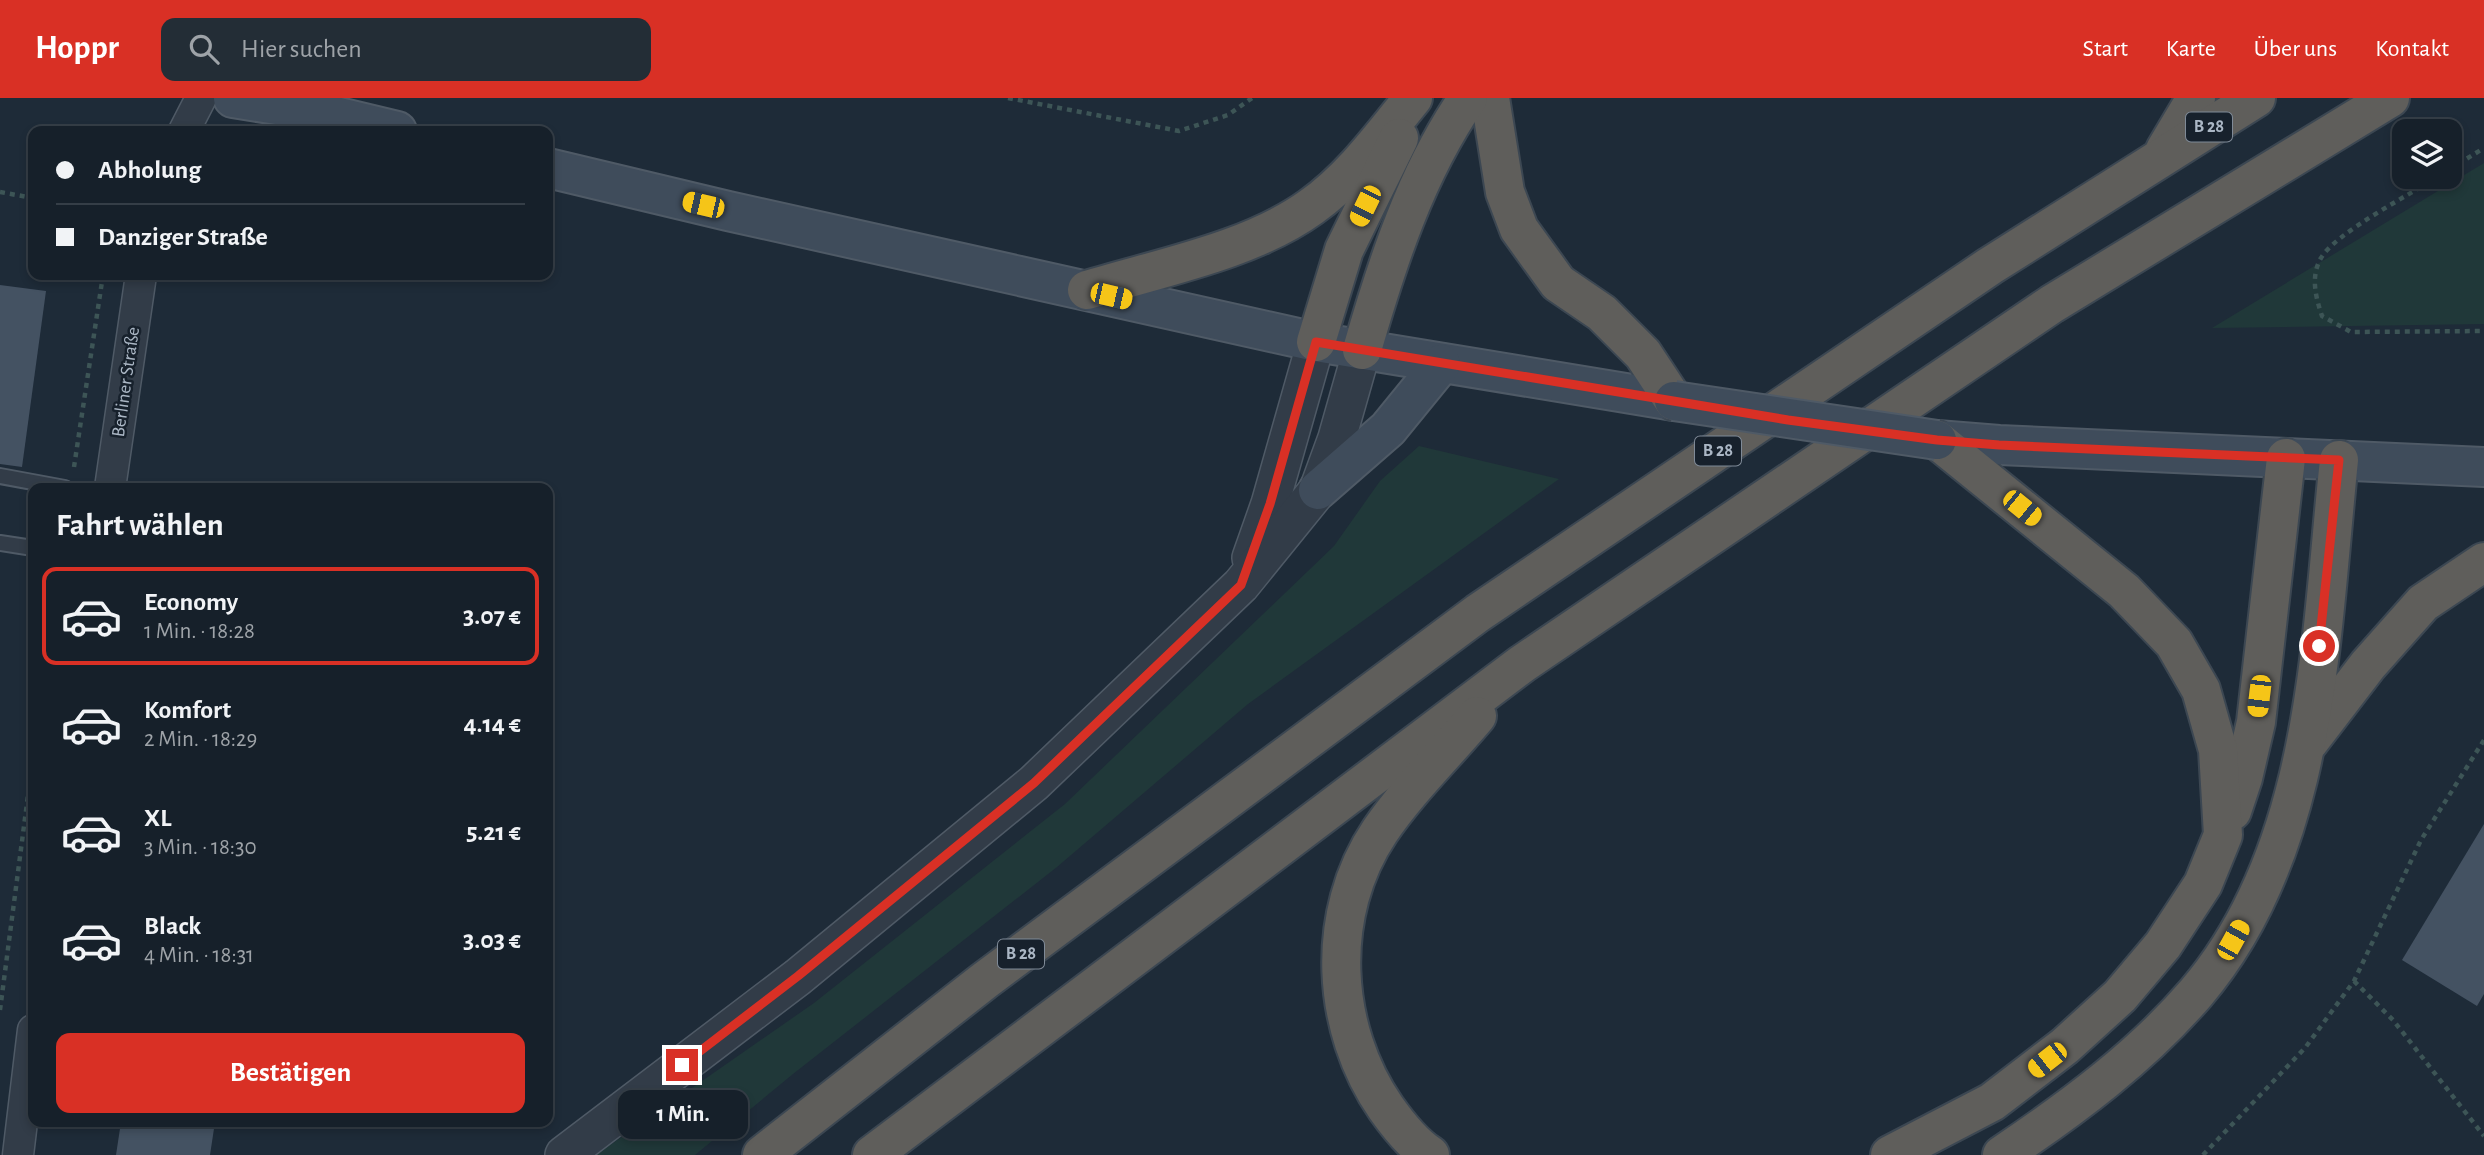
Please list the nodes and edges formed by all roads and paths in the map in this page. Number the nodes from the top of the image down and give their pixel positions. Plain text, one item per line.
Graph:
1 (201, 98) edge
2 (233, 98) edge
3 (1008, 98) edge
4 (1252, 98) edge
5 (1413, 98) edge
6 (1418, 98) edge
7 (1468, 98) edge
8 (1490, 98) edge
9 (2196, 98) edge
10 (2256, 98) edge
11 (2390, 98) edge
12 (187, 126) edge
13 (376, 126) edge
14 (2484, 148) edge
15 (2162, 155) junction
16 (2462, 162) edge
17 (553, 168) edge
18 (2419, 189) edge
19 (0, 192) edge
20 (28, 197) edge
21 (102, 280) edge
22 (140, 280) edge
23 (1087, 290) junction
24 (2484, 331) edge
25 (1316, 342) junction
26 (1362, 350) junction
27 (1441, 364) junction
28 (1674, 401) junction
29 (1937, 440) junction
30 (2286, 458) junction
31 (2339, 460) junction
32 (2484, 467) edge
33 (73, 475) dead end
34 (0, 477) edge
35 (35, 483) edge
36 (111, 483) edge
37 (1318, 490) junction
38 (0, 543) edge
39 (28, 547) edge
40 (2484, 562) edge
41 (1241, 585) junction
42 (1522, 664) junction
43 (2484, 740) edge
44 (2307, 743) junction
45 (28, 795) edge
46 (2223, 835) junction
47 (2354, 981) junction
48 (0, 1010) edge
49 (28, 1072) edge
50 (2484, 1136) edge
51 (18, 1155) edge
52 (564, 1155) edge
53 (762, 1155) edge
54 (872, 1155) edge
55 (1430, 1155) edge
56 (1890, 1155) edge
57 (2002, 1155) edge
58 (2203, 1155) edge

1 - 12 street
2 - 13 main road
3 - 4 path
5 - 23 highway
6 - 25 highway
7 - 26 highway
8 - 28 highway
9 - 15 highway
10 - 15 highway, B 28
11 - 42 highway
14 - 16 path
15 - 53 highway, B 28
17 - 23 main road
18 - 24 path
19 - 20 path
21 - 33 path
22 - 36 street, Berliner Straße
23 - 25 main road
25 - 26 main road
25 - 41 street
26 - 27 main road
26 - 37 street
27 - 28 main road
27 - 37 main road
28 - 29 main road, bridge
29 - 30 main road
29 - 46 highway
30 - 31 main road
30 - 46 highway
31 - 32 main road
31 - 44 highway
34 - 35 lane
37 - 41 street
38 - 39 lane
40 - 44 highway
41 - 52 street
42 - 54 highway
42 - 55 highway
43 - 47 path
44 - 57 highway
45 - 48 path
46 - 56 highway
47 - 50 path
47 - 58 path
49 - 51 street

